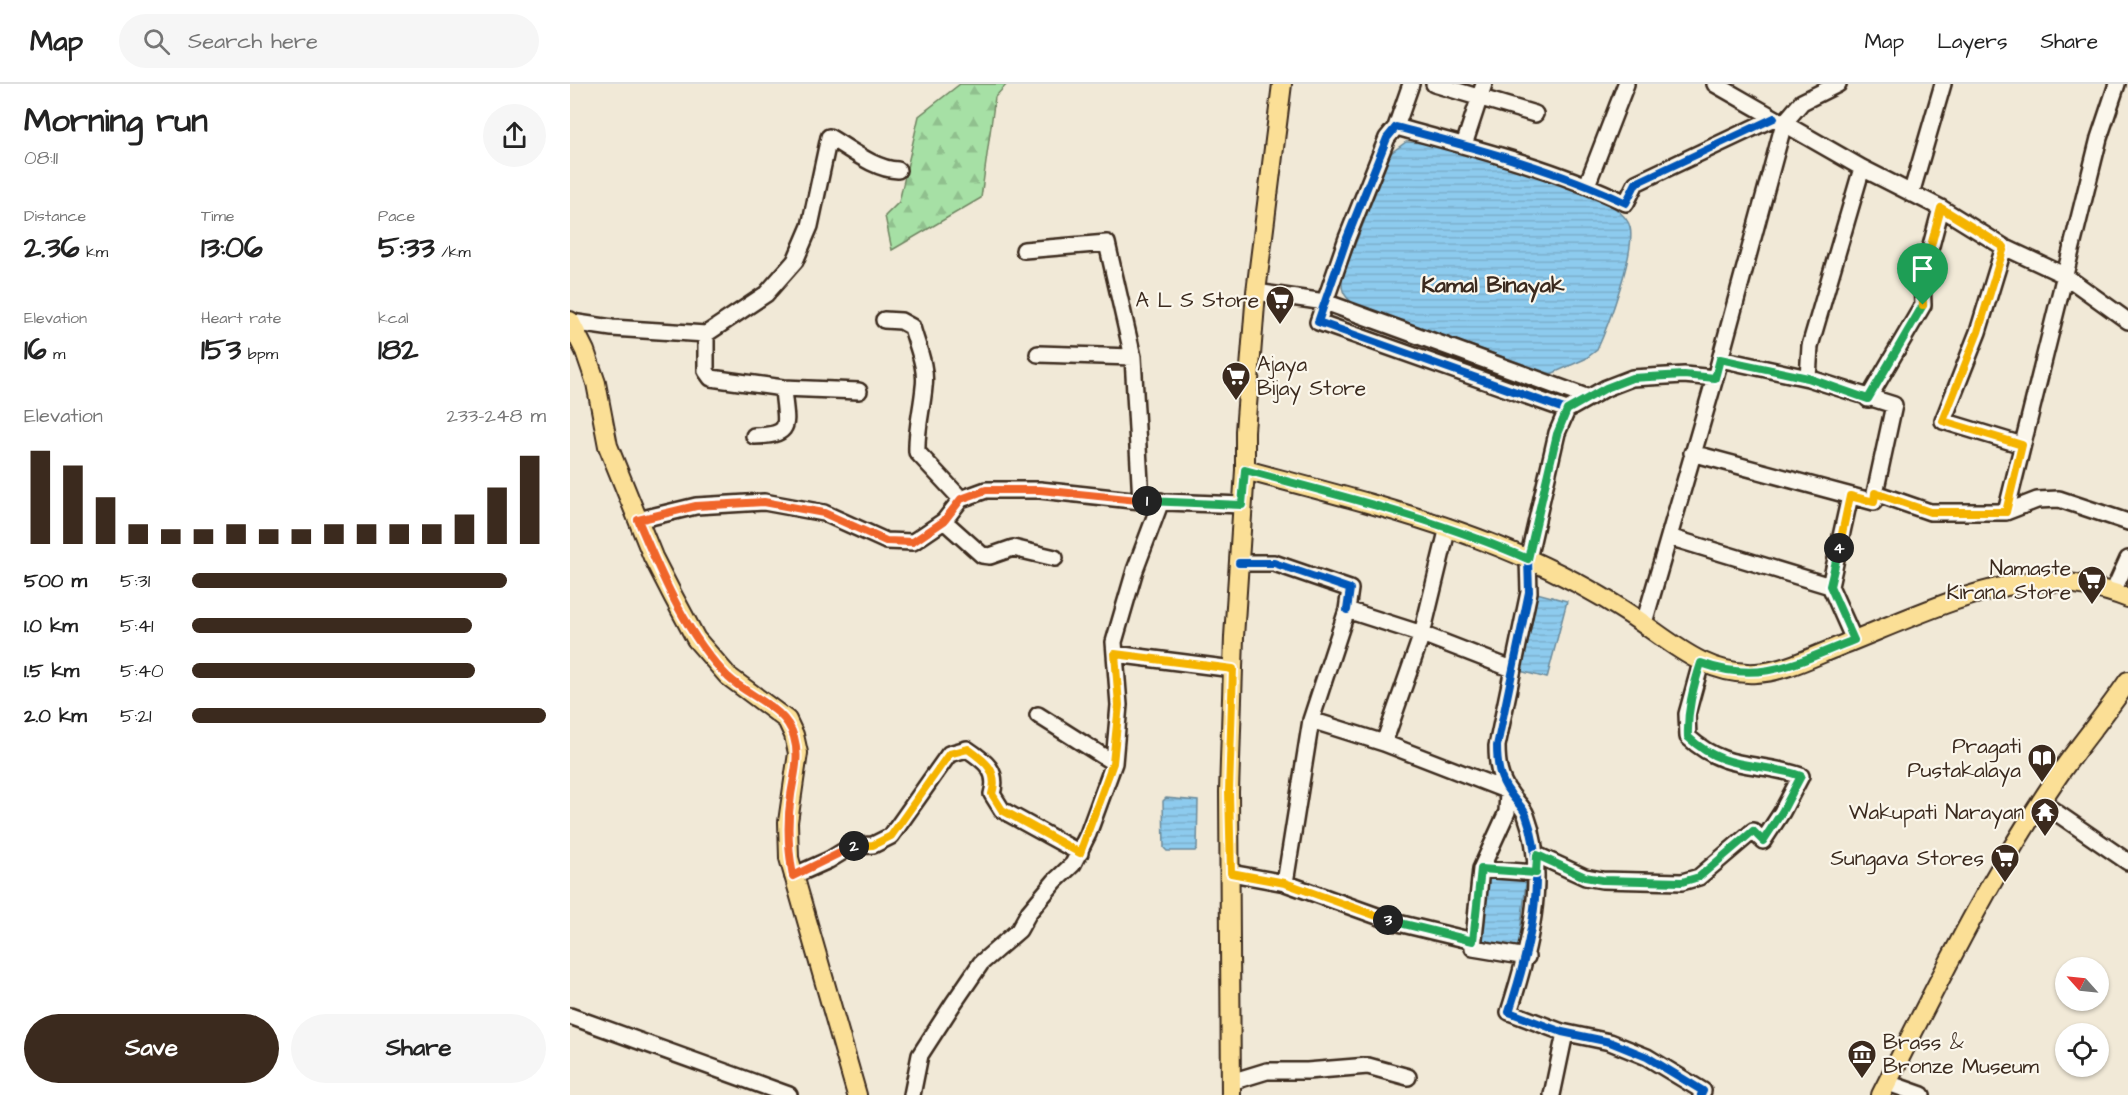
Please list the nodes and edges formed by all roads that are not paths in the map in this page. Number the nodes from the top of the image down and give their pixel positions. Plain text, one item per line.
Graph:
1 (1411, 84) edge
2 (1434, 84) edge
3 (1626, 84) edge
4 (1838, 84) edge
5 (1943, 84) edge
6 (2117, 84) edge
7 (1722, 86) edge
8 (1278, 89) edge
9 (1482, 91) edge
10 (1535, 114) dead end
11 (1779, 121) junction
12 (1396, 127) junction
13 (1464, 145) junction
14 (1862, 168) junction
15 (898, 170) dead end
16 (1587, 184) junction
17 (1911, 194) junction
18 (1941, 208) junction
19 (2004, 247) junction
20 (1024, 250) dead end
21 (2064, 275) junction
22 (1256, 292) junction
23 (1325, 302) junction
24 (884, 320) dead end
25 (570, 321) edge
26 (2128, 321) edge
27 (706, 334) junction
28 (1038, 354) dead end
29 (1133, 357) junction
30 (1720, 359) junction
31 (1715, 378) junction
32 (1808, 378) junction
33 (783, 388) junction
34 (859, 391) dead end
35 (1589, 398) junction
36 (1868, 399) junction
37 (1567, 410) junction
38 (754, 436) dead end
39 (2022, 445) junction
40 (1692, 453) junction
41 (1245, 470) junction
42 (1875, 493) junction
43 (1850, 496) junction
44 (961, 499) junction
45 (1141, 501) junction
46 (1161, 501) junction
47 (1242, 505) junction
48 (2006, 512) junction
49 (638, 520) junction
50 (944, 521) junction
51 (2128, 522) edge
52 (1448, 527) junction
53 (1669, 537) junction
54 (1055, 558) dead end
55 (1528, 559) junction
56 (2128, 559) edge
57 (1239, 563) junction
58 (1830, 586) junction
59 (2121, 595) edge
60 (1347, 610) junction
61 (1644, 623) junction
62 (1422, 634) junction
63 (1854, 640) junction
64 (1115, 654) junction
65 (1701, 663) junction
66 (1233, 669) junction
67 (1512, 669) junction
68 (2128, 681) edge
69 (1038, 715) dead end
70 (1311, 720) junction
71 (1383, 743) junction
72 (1113, 763) junction
73 (1508, 792) junction
74 (2041, 802) junction
75 (1080, 853) junction
76 (1537, 855) junction
77 (2128, 862) edge
78 (1481, 869) junction
79 (1231, 873) junction
80 (1536, 873) junction
81 (793, 876) junction
82 (1285, 883) junction
83 (1473, 941) junction
84 (1527, 957) junction
85 (570, 1016) edge
86 (1565, 1033) junction
87 (1408, 1077) dead end
88 (1231, 1088) edge
89 (1884, 1089) edge
90 (789, 1095) edge
91 (857, 1095) edge
92 (912, 1095) edge
93 (1552, 1095) edge
94 (1701, 1095) edge
95 (1922, 1095) edge

1 - 12 street
2 - 9 street
3 - 16 street
4 - 11 street
5 - 17 street
6 - 21 street
7 - 11 street
8 - 22 main road
9 - 10 street
9 - 13 street
11 - 14 street
11 - 16 street
11 - 30 street
12 - 13 street
12 - 23 street
13 - 16 street
14 - 17 street
14 - 32 street
15 - 27 street
17 - 18 street
18 - 19 street
18 - 36 street
19 - 21 street
19 - 39 street
20 - 29 street
21 - 26 street
21 - 39 street
22 - 23 street
22 - 41 main road
23 - 35 street
23 - 37 street
24 - 44 street
25 - 27 street
25 - 49 main road
27 - 33 street
28 - 29 street
29 - 45 street
30 - 31 street
30 - 32 street
31 - 35 street
31 - 40 street
32 - 36 street
33 - 34 street
33 - 38 street
35 - 37 street
36 - 42 street
37 - 55 street
39 - 48 street
40 - 43 street
40 - 53 street
41 - 47 main road
41 - 52 main road
42 - 43 street
42 - 48 street
43 - 58 street
44 - 45 street
44 - 50 street
45 - 46 street
46 - 47 street
46 - 64 street
47 - 57 main road
48 - 51 street
49 - 50 street
49 - 81 main road
50 - 54 street
52 - 55 main road
52 - 62 street
53 - 58 street
53 - 61 street
55 - 61 main road
55 - 67 street
56 - 59 street
57 - 60 street
57 - 66 main road
58 - 63 street
59 - 63 main road
60 - 62 street
60 - 70 street
61 - 65 main road
62 - 67 street
62 - 71 street
63 - 65 main road
64 - 66 street
64 - 72 street
65 - 76 street
66 - 79 main road
67 - 73 street
68 - 74 main road
69 - 72 street
70 - 71 street
70 - 82 street
71 - 73 street
72 - 75 street
73 - 76 street
73 - 78 street
74 - 77 street
74 - 89 main road
75 - 81 street
75 - 92 street
76 - 80 street
78 - 80 street
78 - 83 street
79 - 82 street
79 - 88 main road
80 - 84 street
81 - 91 main road
82 - 83 street
83 - 84 street
84 - 86 street
85 - 90 street
86 - 93 street
86 - 94 street
87 - 88 street
89 - 95 street

